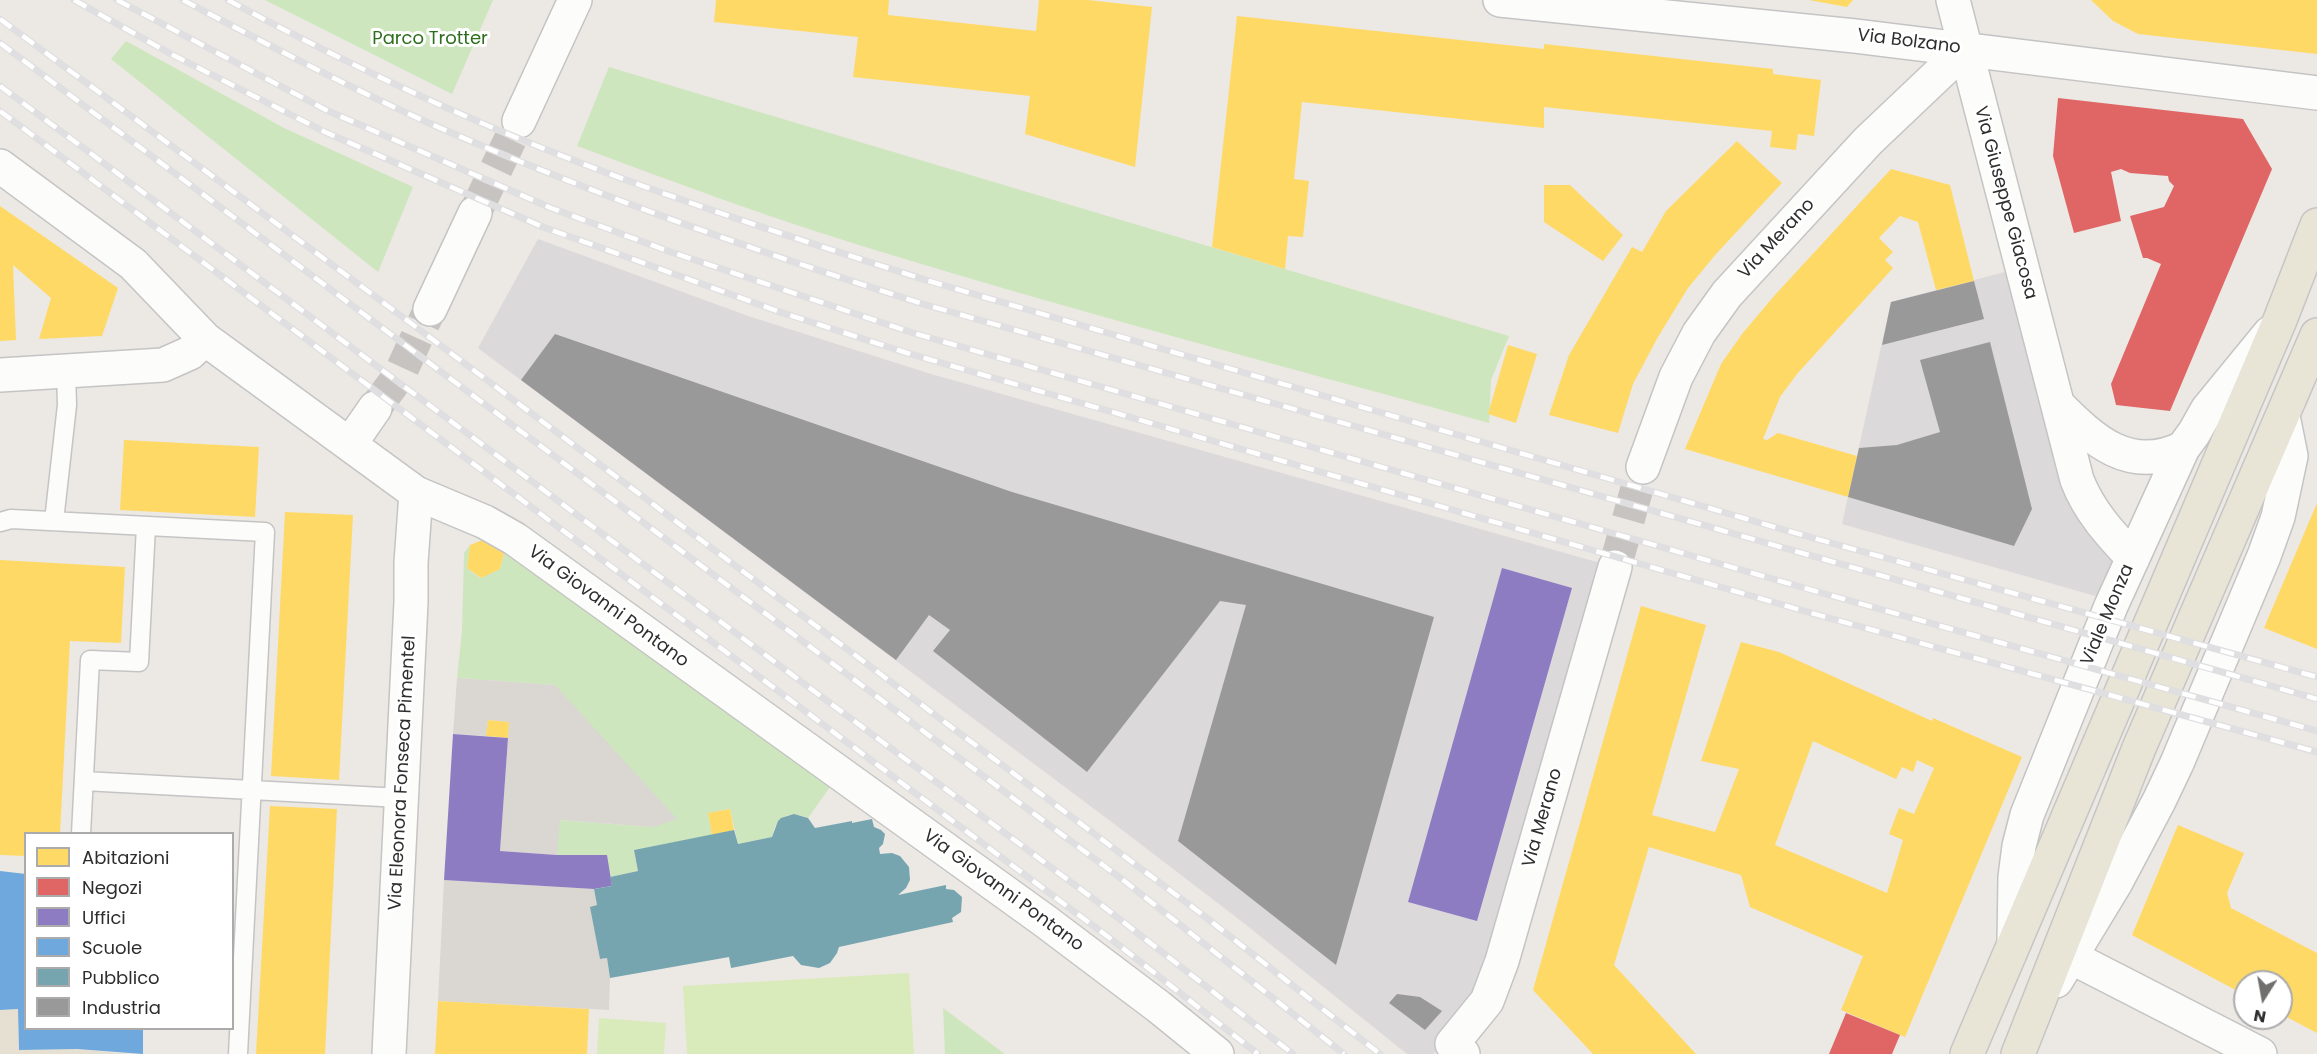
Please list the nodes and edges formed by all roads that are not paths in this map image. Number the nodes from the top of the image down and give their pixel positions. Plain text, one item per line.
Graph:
1 (575, 0) edge
2 (1500, 0) edge
3 (1953, 0) edge
4 (1965, 49) junction
5 (2317, 93) edge
6 (519, 121) tunnel mouth
7 (0, 166) edge
8 (475, 213) tunnel mouth
9 (2317, 225) edge
10 (430, 309) tunnel mouth
11 (2280, 320) junction
12 (2317, 335) edge
13 (205, 339) junction
14 (66, 371) junction
15 (0, 375) edge
16 (2058, 405) junction
17 (375, 408) tunnel mouth
18 (2283, 416) junction
19 (350, 444) junction
20 (2183, 447) junction
21 (1643, 467) tunnel mouth
22 (416, 493) junction
23 (54, 521) junction
24 (0, 522) edge
25 (146, 526) junction
26 (2133, 558) junction
27 (1615, 567) tunnel mouth
28 (84, 781) junction
29 (252, 790) junction
30 (401, 798) junction
31 (81, 832) edge
32 (2014, 943) junction
33 (2071, 957) junction
34 (2036, 1014) junction
35 (238, 1053) edge
36 (389, 1054) edge
37 (1217, 1054) edge
38 (1463, 1054) edge
39 (1966, 1054) edge
40 (2018, 1054) edge
41 (2259, 1054) edge

1 - 6 street
2 - 4 street, Via Bolzano
3 - 4 street, Via Giuseppe Giacosa
4 - 5 street, Via Bolzano
4 - 16 street, Via Giuseppe Giacosa
4 - 21 street, Via Merano
7 - 13 street, Via Giovanni Pontano
8 - 10 street
9 - 11 main road, Viale Monza
11 - 20 street, Viale Monza
11 - 32 main road, Viale Monza
12 - 18 main road
13 - 14 street
13 - 19 street, Via Giovanni Pontano
14 - 15 street
14 - 23 lane
16 - 20 street
16 - 26 street, Via Giuseppe Giacosa
17 - 19 street
18 - 33 street
18 - 34 main road
19 - 22 street, Via Giovanni Pontano
20 - 26 street, Viale Monza
22 - 30 street, Via Eleonora Fonseca Pimentel
22 - 37 street, Via Giovanni Pontano
23 - 24 lane
23 - 25 lane
25 - 28 lane
25 - 29 lane
26 - 32 street, Viale Monza
27 - 38 street, Via Merano
28 - 29 lane
28 - 31 lane
29 - 30 lane
29 - 35 lane
30 - 36 street, Via Eleonora Fonseca Pimentel
32 - 39 main road, Viale Monza
33 - 34 street
33 - 41 street
34 - 40 main road

